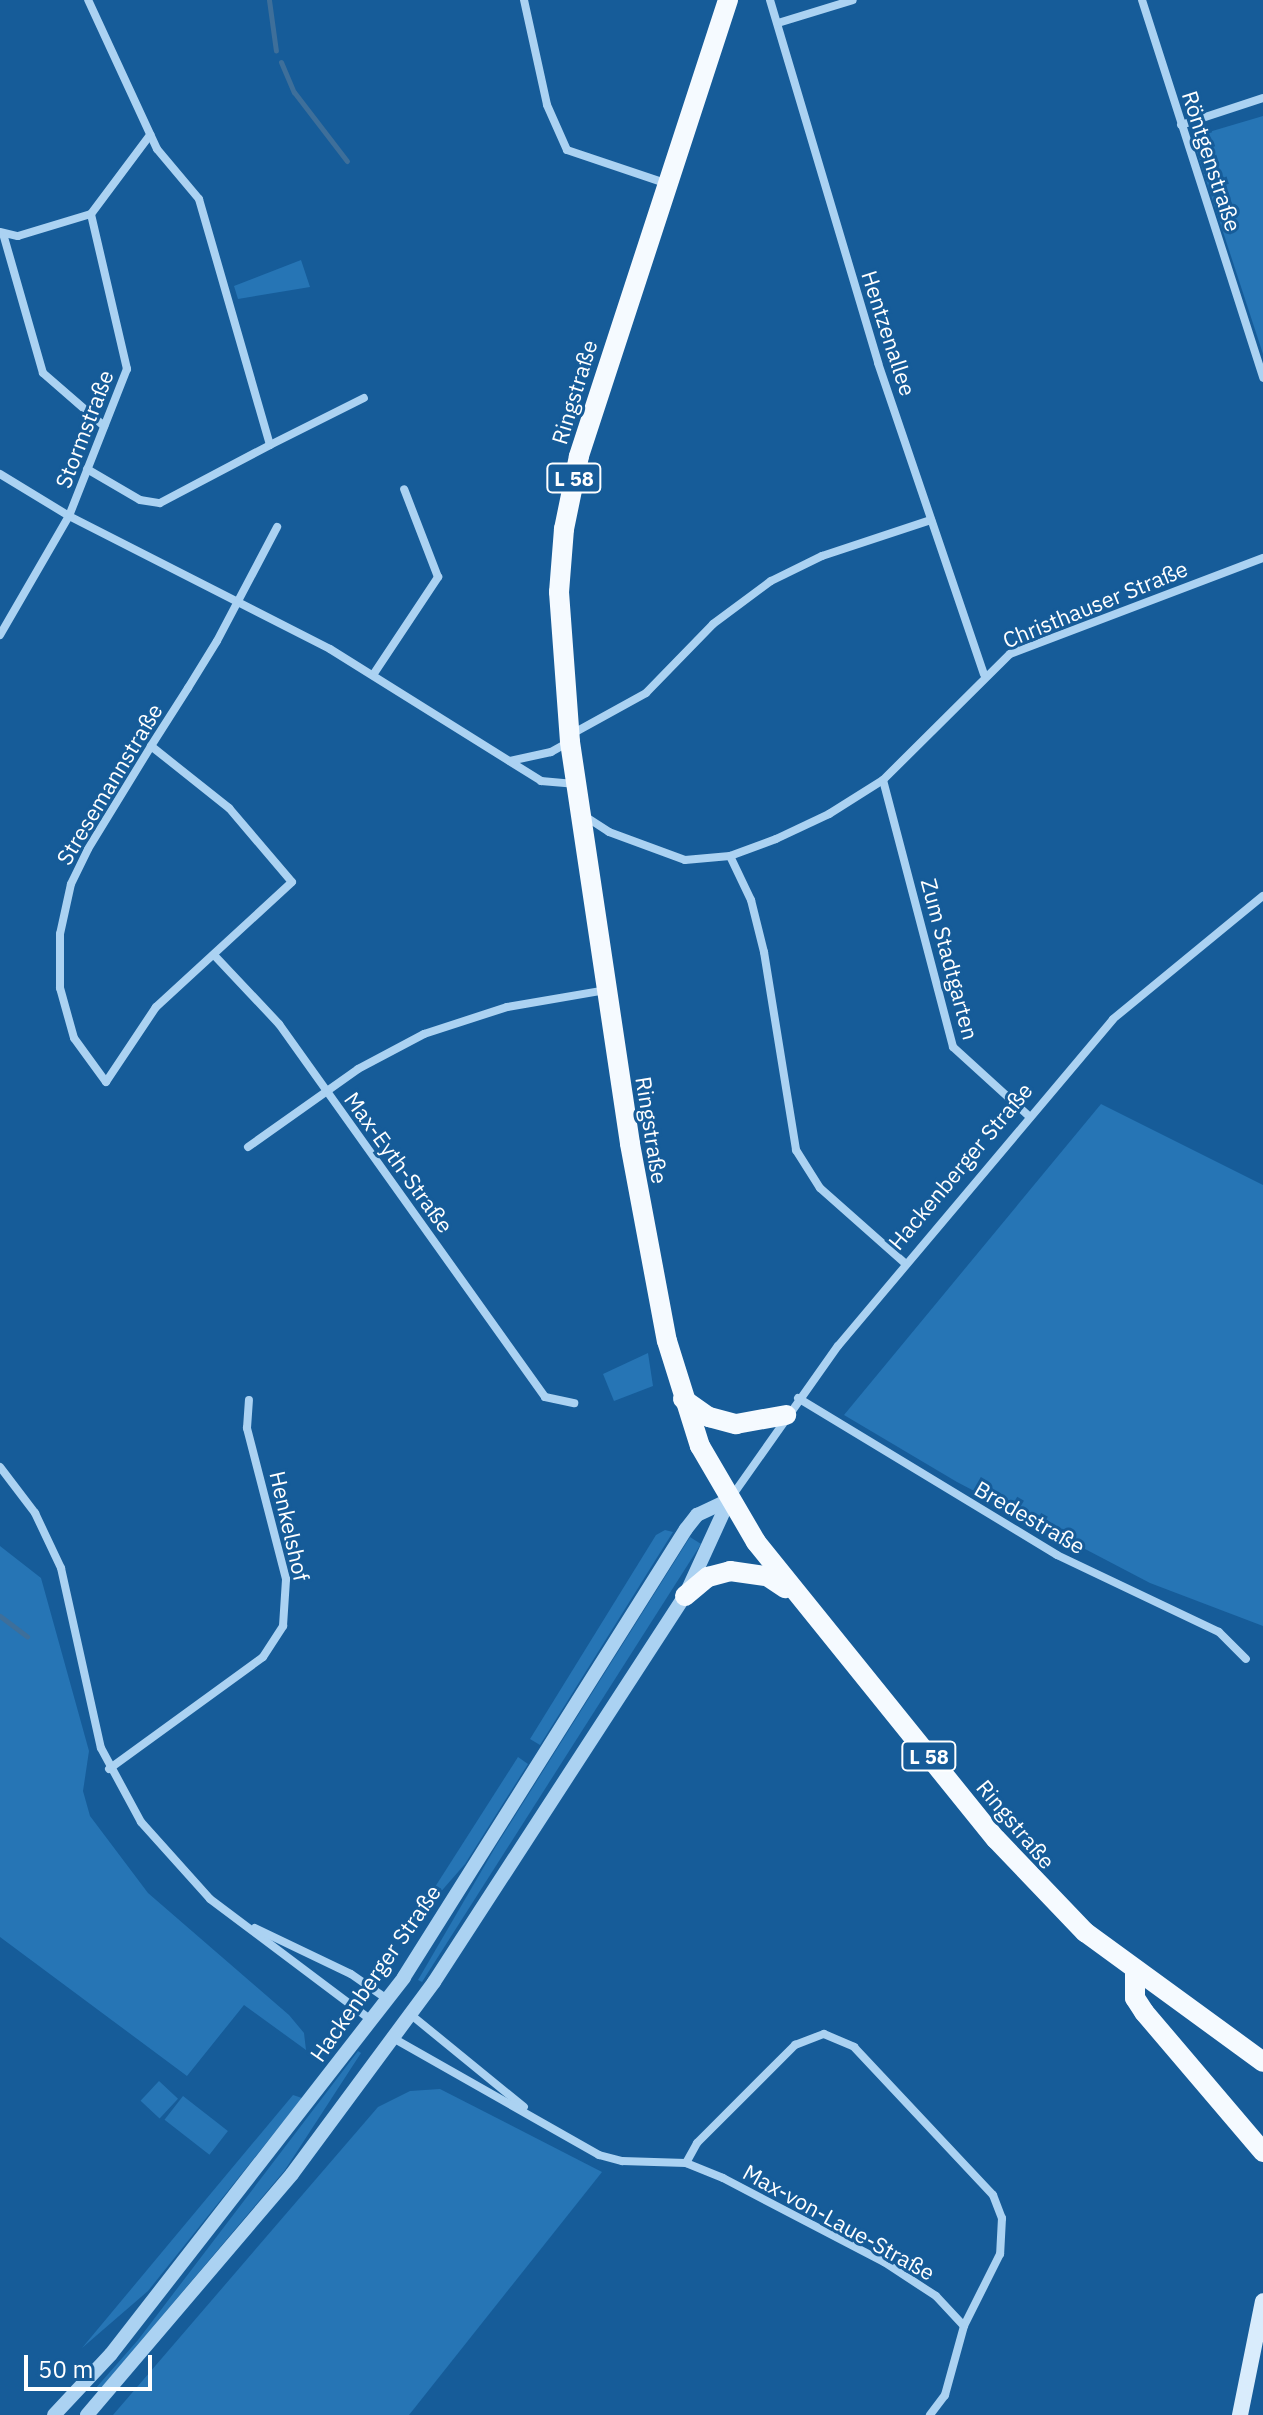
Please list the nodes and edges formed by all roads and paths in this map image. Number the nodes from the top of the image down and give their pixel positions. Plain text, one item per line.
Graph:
1 (88, 0) edge
2 (524, 0) edge
3 (728, 0) edge
4 (770, 0) edge
5 (853, 0) edge
6 (1142, 0) edge
7 (778, 23) junction
8 (1263, 98) edge
9 (1181, 125) junction
10 (150, 135) junction
11 (665, 183) junction
12 (91, 214) junction
13 (2, 235) edge
14 (1263, 378) edge
15 (364, 398) dead end
16 (104, 426) junction
17 (270, 445) junction
18 (87, 469) junction
19 (0, 474) edge
20 (404, 489) dead end
21 (69, 516) junction
22 (931, 520) junction
23 (277, 527) dead end
24 (1263, 558) edge
25 (238, 602) junction
26 (0, 635) edge
27 (984, 674) junction
28 (373, 675) junction
29 (570, 738) junction
30 (151, 746) junction
31 (510, 761) junction
32 (883, 780) junction
33 (577, 784) junction
34 (582, 815) junction
35 (730, 856) junction
36 (1263, 896) edge
37 (214, 955) junction
38 (606, 990) junction
39 (326, 1091) junction
40 (1030, 1117) junction
41 (248, 1147) dead end
42 (906, 1264) junction
43 (798, 1398) junction
44 (683, 1399) junction
45 (249, 1400) dead end
46 (574, 1403) dead end
47 (786, 1415) junction
48 (0, 1467) edge
49 (729, 1500) junction
50 (794, 1593) junction
51 (685, 1596) junction
52 (1246, 1659) dead end
53 (109, 1769) junction
54 (236, 1918) junction
55 (1135, 1969) junction
56 (387, 1999) junction
57 (410, 2014) junction
58 (371, 2020) junction
59 (393, 2038) junction
60 (1263, 2062) edge
61 (534, 2115) junction
62 (1263, 2152) edge
63 (686, 2163) junction
64 (1263, 2301) edge
65 (964, 2326) junction
66 (68, 2401) junction
67 (54, 2415) edge
68 (78, 2415) edge
69 (87, 2415) edge
70 (930, 2415) edge
71 (1240, 2415) edge

1 - 10 street
2 - 11 street
3 - 11 main road, Ringstraße / L 58
4 - 7 street, Hentzenallee
5 - 7 street
6 - 9 street, Röntgenstraße
7 - 22 street, Hentzenallee
8 - 9 street
9 - 14 street, Röntgenstraße
10 - 12 street
10 - 17 street
11 - 29 main road, Ringstraße / L 58
12 - 13 street
12 - 16 street, Stormstraße
13 - 16 street
15 - 17 street
16 - 18 street, Stormstraße
17 - 18 street
18 - 21 street, Stormstraße
19 - 21 street
20 - 28 street
21 - 25 street
21 - 26 street, Stormstraße
22 - 27 street, Hentzenallee
22 - 29 street
23 - 25 street
24 - 27 street, Christhauser Straße
25 - 28 street
25 - 30 street, Stresemannstraße
27 - 32 street, Christhauser Straße
28 - 31 street
29 - 31 street
29 - 33 main road, Ringstraße / L 58
30 - 37 street
30 - 37 street, Stresemannstraße
31 - 33 street
32 - 35 street, Christhauser Straße
32 - 40 street, Zum Stadtgarten
33 - 34 main road, Ringstraße / L 58
34 - 35 street, Christhauser Straße
34 - 38 main road, Ringstraße / L 58
35 - 42 street
36 - 40 street, Hackenberger Straße
37 - 39 street, Max-Eyth-Straße
38 - 39 street
38 - 44 main road, Ringstraße / L 58
39 - 41 street
39 - 46 street, Max-Eyth-Straße
40 - 42 street, Hackenberger Straße
42 - 43 street, Hackenberger Straße
43 - 47 street, Hackenberger Straße
43 - 52 street, Bredestraße
44 - 47 main road
44 - 49 main road, Ringstraße / L 58
45 - 53 street, Henkelshof
47 - 49 street, Hackenberger Straße
48 - 53 street
49 - 50 main road, Ringstraße / L 58
49 - 51 street, Hackenberger Straße
49 - 56 street, Hackenberger Straße
50 - 51 main road
50 - 55 main road, Ringstraße / L 58
51 - 57 street, Hackenberger Straße
53 - 54 street
54 - 56 street
54 - 58 street
55 - 60 main road, Ringstraße / L 58
55 - 62 main road
56 - 57 street
56 - 58 street, Hackenberger Straße
57 - 59 street, Hackenberger Straße
57 - 61 street, Max-von-Laue-Straße
58 - 59 street
58 - 66 street, Hackenberger Straße
59 - 61 street, Max-von-Laue-Straße
59 - 69 street, Hackenberger Straße
61 - 63 street, Max-von-Laue-Straße
63 - 65 street, Max-von-Laue-Straße
63 - 65 street
64 - 71 main road
65 - 70 street
66 - 67 street, Hackenberger Straße
66 - 68 street

